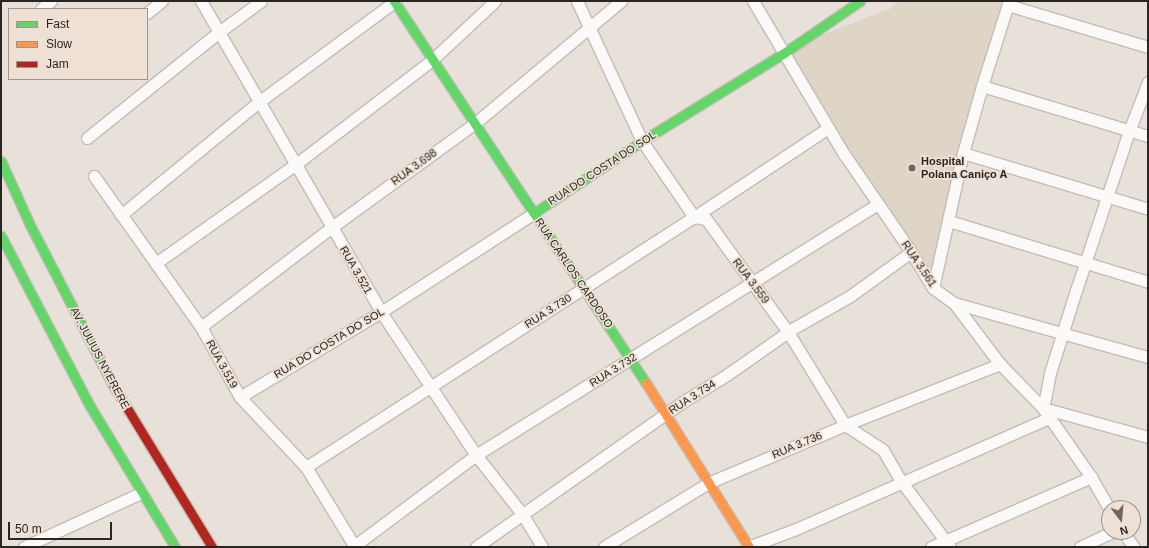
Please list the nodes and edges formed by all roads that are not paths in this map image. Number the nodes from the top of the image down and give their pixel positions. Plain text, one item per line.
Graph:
1 (51, 1) edge
2 (162, 1) edge
3 (201, 1) edge
4 (261, 1) edge
5 (394, 1) edge
6 (495, 1) edge
7 (577, 1) edge
8 (621, 1) edge
9 (753, 1) edge
10 (860, 1) edge
11 (1008, 3) edge
12 (42, 8) edge
13 (148, 12) edge
14 (589, 28) junction
15 (219, 32) junction
16 (1148, 48) edge
17 (784, 53) junction
18 (432, 60) junction
19 (1148, 82) edge
20 (982, 86) junction
21 (260, 101) junction
22 (474, 124) junction
23 (828, 128) junction
24 (1129, 131) junction
25 (1148, 136) edge
26 (86, 138) dead end
27 (642, 141) junction
28 (963, 153) junction
29 (1, 161) edge
30 (296, 164) junction
31 (94, 176) dead end
32 (1107, 198) junction
33 (878, 204) junction
34 (1148, 209) edge
35 (534, 212) junction
36 (121, 216) junction
37 (694, 217) junction
38 (949, 221) junction
39 (332, 227) junction
40 (1, 236) edge
41 (911, 252) junction
42 (156, 262) junction
43 (1085, 264) junction
44 (752, 282) junction
45 (1148, 282) edge
46 (584, 288) junction
47 (934, 288) junction
48 (954, 303) junction
49 (381, 312) junction
50 (201, 327) junction
51 (788, 332) junction
52 (1064, 334) junction
53 (1148, 357) edge
54 (631, 359) junction
55 (1000, 364) junction
56 (432, 386) junction
57 (240, 397) junction
58 (1043, 408) junction
59 (665, 414) junction
60 (1049, 418) junction
61 (845, 425) junction
62 (1148, 437) edge
63 (476, 455) junction
64 (306, 467) junction
65 (1091, 477) junction
66 (901, 482) junction
67 (708, 483) junction
68 (141, 493) junction
69 (1104, 500) edge
70 (523, 515) junction
71 (1101, 537) edge
72 (948, 544) edge
73 (355, 546) edge
74 (24, 547) edge
75 (175, 547) edge
76 (212, 547) edge
77 (476, 547) edge
78 (542, 547) edge
79 (604, 547) edge
80 (749, 547) edge
81 (931, 547) edge
82 (1080, 547) edge

1 - 12 street
2 - 13 street
3 - 15 street, RUA 3.521
4 - 15 street
5 - 18 street, RUA CARLOS CARDOSO
5 - 21 street
6 - 18 street
7 - 14 street, RUA 3.559
8 - 14 street, RUA 3.698
9 - 17 street, RUA 3.561
10 - 17 street, RUA DO COSTA DO SOL
11 - 16 street
11 - 20 street
14 - 22 street, RUA 3.698
14 - 27 street, RUA 3.559
15 - 21 street, RUA 3.521
15 - 26 street
17 - 23 street, RUA 3.561
17 - 27 street, RUA DO COSTA DO SOL
18 - 22 street, RUA CARLOS CARDOSO
18 - 30 street
19 - 24 street
20 - 24 street
20 - 28 street
21 - 30 street, RUA 3.521
21 - 36 street
22 - 35 street, RUA CARLOS CARDOSO
22 - 39 street, RUA 3.698
23 - 33 street, RUA 3.561
23 - 37 street, RUA 3.730
24 - 25 street
24 - 32 street
27 - 35 street, RUA DO COSTA DO SOL
27 - 37 street, RUA 3.559
28 - 32 street
28 - 38 street
29 - 76 street, AV. JULIUS NYERERE
30 - 39 street, RUA 3.521
30 - 42 street
31 - 36 street, RUA 3.519
32 - 34 street
32 - 43 street
33 - 41 street, RUA 3.561
33 - 44 street, RUA 3.732
35 - 46 street, RUA CARLOS CARDOSO
35 - 49 street, RUA DO COSTA DO SOL
36 - 42 street, RUA 3.519
37 - 44 street, RUA 3.559
37 - 46 street, RUA 3.730
38 - 43 street
38 - 47 street
39 - 49 street, RUA 3.521
39 - 50 street, RUA 3.698
40 - 68 street
41 - 47 street, RUA 3.561
41 - 51 street, RUA 3.734
42 - 50 street, RUA 3.519
43 - 45 street
43 - 52 street
44 - 51 street, RUA 3.559
44 - 54 street, RUA 3.732
46 - 54 street, RUA CARLOS CARDOSO
46 - 56 street, RUA 3.730
47 - 48 street, RUA 3.561
48 - 52 street
48 - 55 street, RUA 3.561
49 - 56 street, RUA 3.521
49 - 57 street, RUA DO COSTA DO SOL
50 - 57 street, RUA 3.519
51 - 59 street, RUA 3.734
51 - 61 street, RUA 3.559
52 - 53 street
52 - 58 street
54 - 59 street, RUA CARLOS CARDOSO
54 - 63 street, RUA 3.732
55 - 58 street, RUA 3.561
55 - 61 street, RUA 3.736
56 - 63 street, RUA 3.521
56 - 64 street, RUA 3.730
57 - 64 street, RUA 3.519
58 - 60 street, RUA 3.561
58 - 62 street
59 - 67 street, RUA CARLOS CARDOSO
59 - 70 street, RUA 3.734
60 - 65 street, RUA 3.561
60 - 66 street
61 - 66 street, RUA 3.559
61 - 67 street, RUA 3.736
63 - 70 street, RUA 3.521
63 - 73 street, RUA 3.732
64 - 73 street, RUA 3.519
65 - 69 street, RUA 3.561
65 - 72 street
66 - 72 street, RUA 3.559
66 - 80 street
67 - 79 street, RUA 3.736
67 - 80 street, RUA CARLOS CARDOSO
68 - 74 street
68 - 75 street
70 - 77 street, RUA 3.734
70 - 78 street, RUA 3.521
71 - 82 street
72 - 81 street

